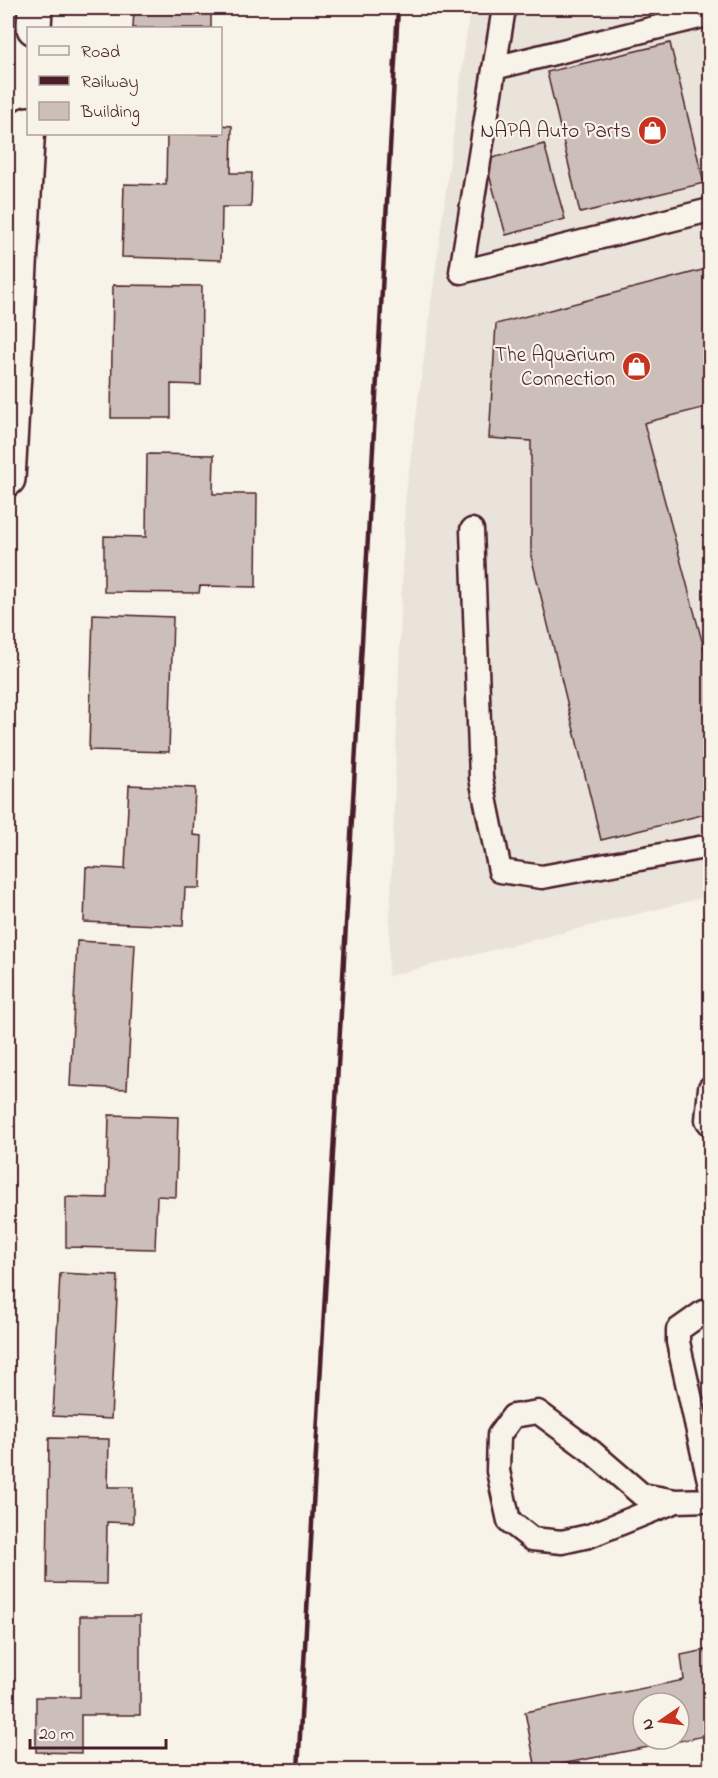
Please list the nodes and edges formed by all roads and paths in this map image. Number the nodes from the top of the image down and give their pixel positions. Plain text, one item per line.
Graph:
1 (35, 8) edge
2 (504, 8) edge
3 (702, 13) edge
4 (34, 27) edge
5 (494, 68) junction
6 (27, 135) edge
7 (711, 210) edge
8 (10, 386) edge
9 (8, 479) edge
10 (472, 530) dead end
11 (711, 846) edge
12 (711, 1088) edge
13 (711, 1124) edge
14 (711, 1309) edge
15 (711, 1485) edge
16 (711, 1500) edge
17 (676, 1501) junction

1 - 4 street
2 - 5 lane
3 - 5 lane
5 - 7 lane
6 - 8 street
8 - 9 street
10 - 11 lane
12 - 13 lane
14 - 15 lane
16 - 17 lane
17 - 17 lane

